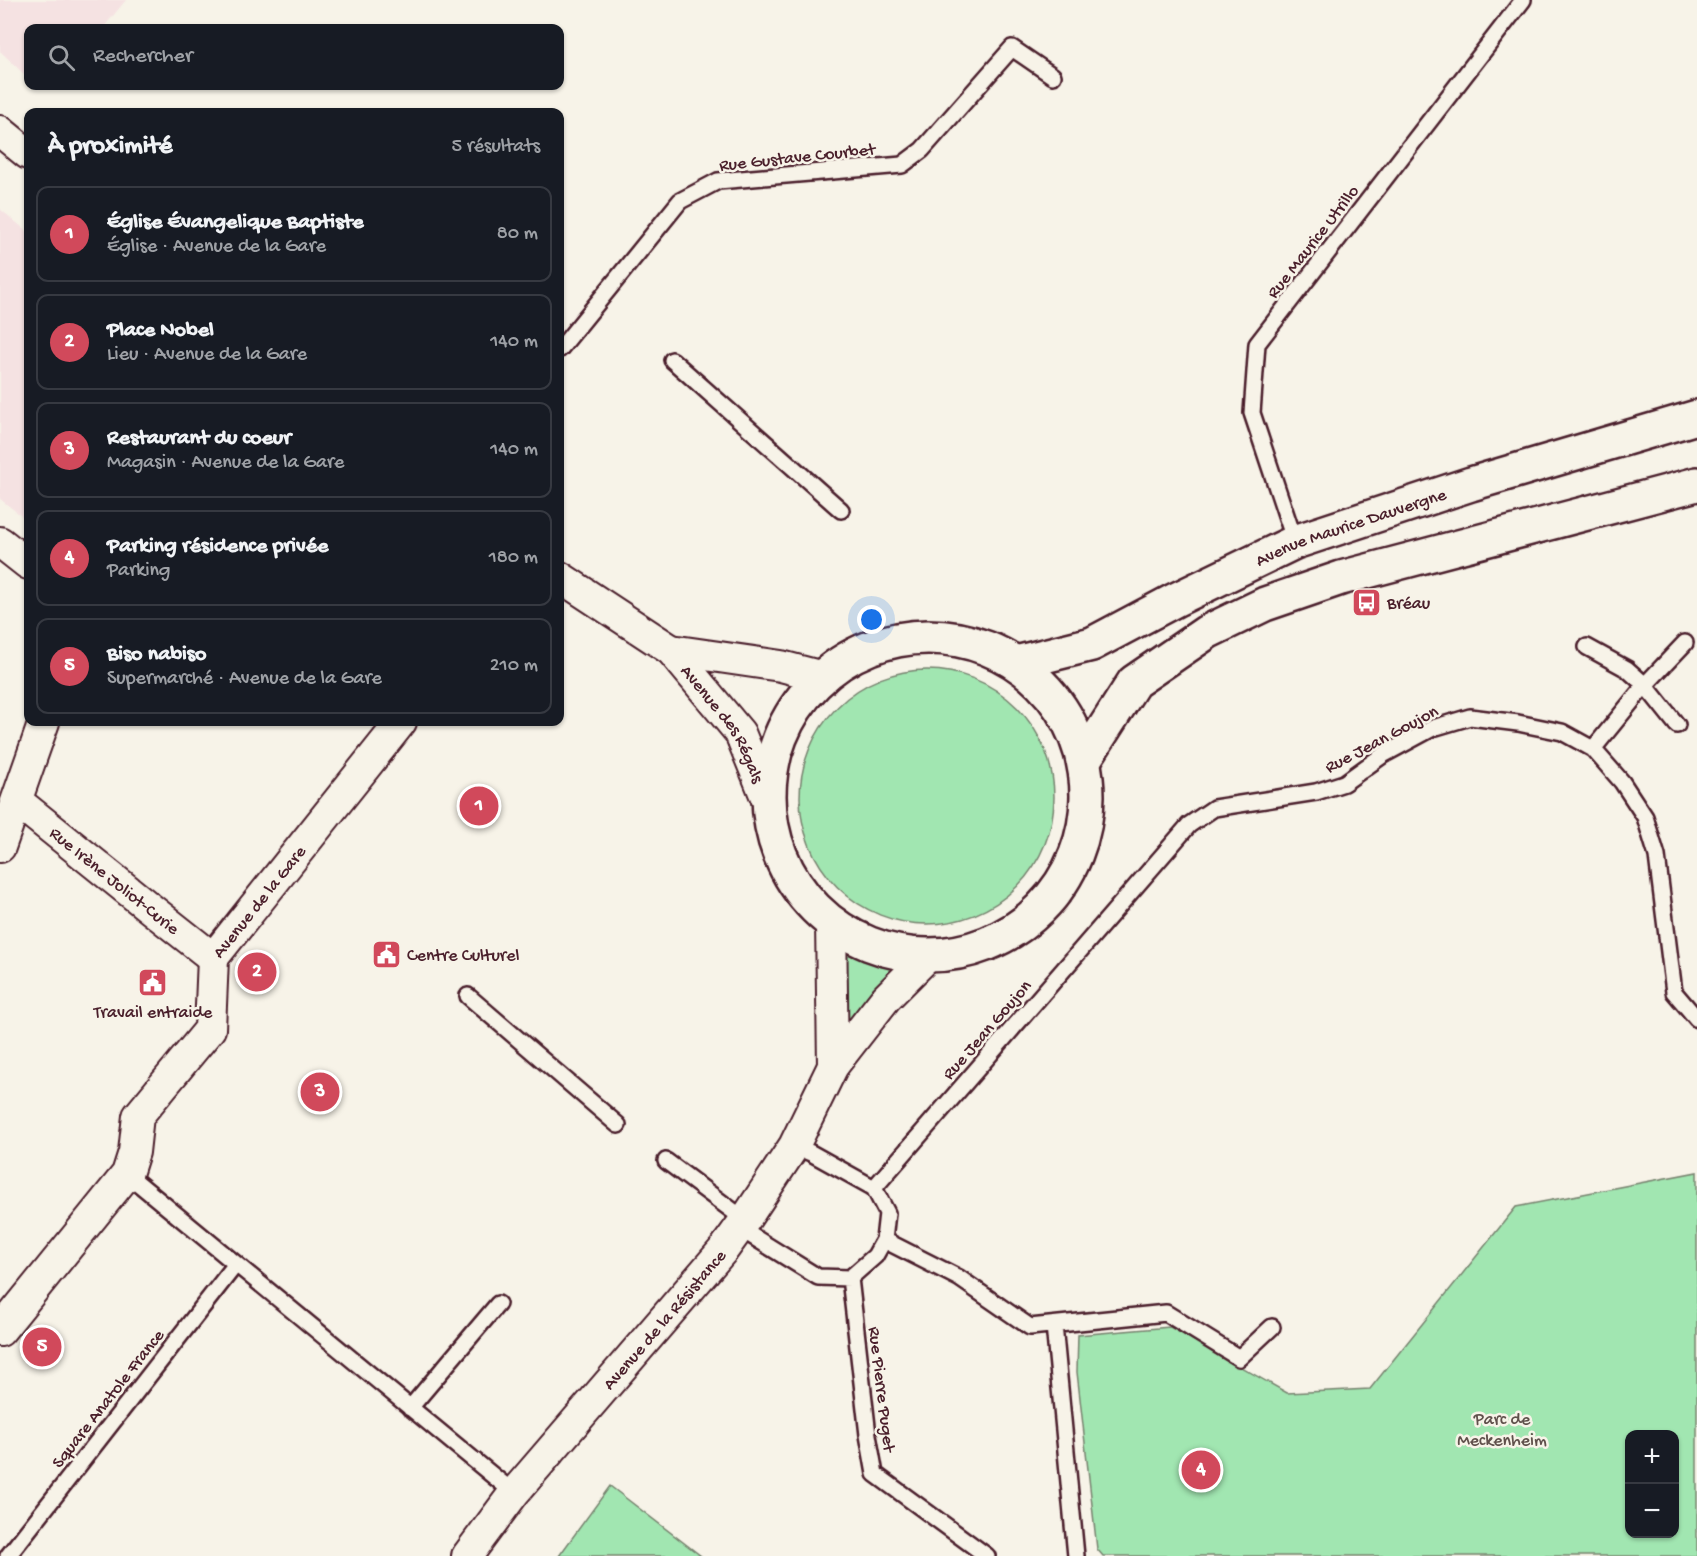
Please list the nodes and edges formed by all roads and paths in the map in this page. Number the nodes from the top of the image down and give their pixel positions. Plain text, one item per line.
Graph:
1 (1523, 0) edge
2 (1053, 76) dead end
3 (0, 131) edge
4 (24, 151) edge
5 (564, 345) edge
6 (672, 360) dead end
7 (1697, 417) edge
8 (1697, 484) edge
9 (841, 510) dead end
10 (0, 542) edge
11 (1295, 542) junction
12 (24, 561) edge
13 (564, 580) edge
14 (1686, 643) dead end
15 (1587, 647) dead end
16 (671, 650) junction
17 (1016, 663) junction
18 (822, 677) junction
19 (1645, 685) junction
20 (1677, 725) dead end
21 (43, 726) edge
22 (398, 726) edge
23 (1593, 749) junction
24 (1084, 760) junction
25 (17, 801) junction
26 (768, 802) junction
27 (2, 841) edge
28 (831, 922) junction
29 (927, 957) junction
30 (213, 958) junction
31 (468, 996) dead end
32 (1697, 1019) edge
33 (833, 1066) junction
34 (618, 1125) dead end
35 (794, 1146) junction
36 (666, 1161) dead end
37 (127, 1174) junction
38 (874, 1188) junction
39 (742, 1224) junction
40 (884, 1240) junction
41 (236, 1264) junction
42 (850, 1278) junction
43 (498, 1304) dead end
44 (1054, 1325) junction
45 (1272, 1327) dead end
46 (0, 1331) edge
47 (410, 1408) junction
48 (514, 1493) junction
49 (8, 1556) edge
50 (467, 1556) edge
51 (987, 1556) edge
52 (1076, 1556) edge

1 - 11 lane, Rue Maurice Utrillo
2 - 5 lane, Rue Gustave Courbet
3 - 4 street
6 - 9 lane
7 - 11 street, Avenue Maurice Dauvergne
8 - 24 street
10 - 12 street
11 - 17 street, Avenue Maurice Dauvergne
13 - 16 street, Avenue des Régals
14 - 19 lane
15 - 19 lane
16 - 18 street, Avenue des Régals
16 - 26 street, Avenue des Régals
17 - 18 street
17 - 24 street
18 - 26 street
19 - 20 lane
19 - 23 lane
21 - 25 street
22 - 30 street, Avenue de la Gare
23 - 32 lane, Rue Jean Goujon
23 - 38 lane, Rue Jean Goujon
24 - 29 street
25 - 27 street
25 - 30 street, Rue Irène Joliot-Curie
26 - 28 street
28 - 29 street
28 - 33 street, Avenue de la Résistance
29 - 33 street, Avenue de la Résistance
30 - 37 street, Avenue de la Gare
31 - 34 lane
33 - 35 street, Avenue de la Résistance
35 - 38 lane
35 - 39 street, Avenue de la Résistance
36 - 39 lane
37 - 41 lane
37 - 46 street, Avenue de la Gare
38 - 40 lane
39 - 42 lane
39 - 48 street, Avenue de la Résistance
40 - 42 lane
40 - 44 lane
41 - 47 lane
41 - 49 lane, Square Anatole France
42 - 51 lane, Rue Pierre Puget
43 - 47 lane
44 - 45 lane
44 - 52 lane
47 - 48 lane
48 - 50 street, Avenue de la Résistance

